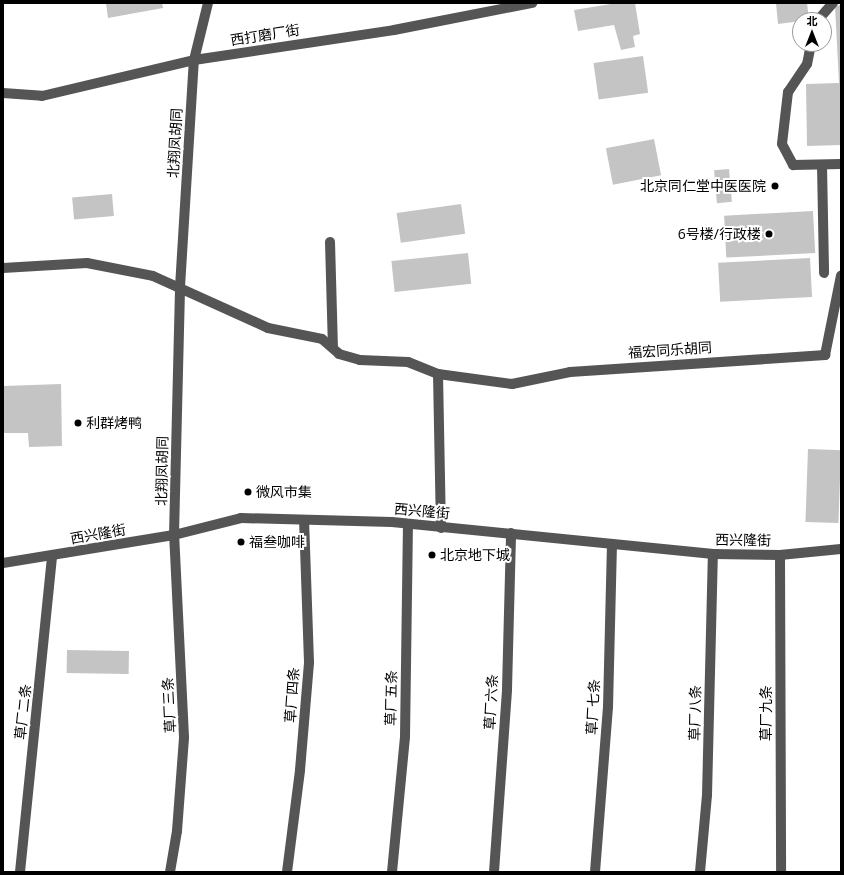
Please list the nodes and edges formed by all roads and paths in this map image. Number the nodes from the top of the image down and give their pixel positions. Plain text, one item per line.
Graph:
1 (208, 3) edge
2 (532, 3) edge
3 (833, 3) edge
4 (825, 12) edge
5 (809, 52) edge
6 (194, 60) junction
7 (3, 92) edge
8 (841, 164) edge
9 (822, 165) junction
10 (330, 242) dead end
11 (3, 268) edge
12 (824, 273) dead end
13 (841, 276) edge
14 (180, 287) junction
15 (333, 347) junction
16 (438, 374) junction
17 (304, 520) junction
18 (408, 524) junction
19 (441, 528) junction
20 (512, 533) junction
21 (174, 535) junction
22 (612, 544) junction
23 (841, 549) edge
24 (713, 554) junction
25 (780, 555) junction
26 (52, 556) junction
27 (3, 563) edge
28 (20, 872) edge
29 (170, 872) edge
30 (287, 872) edge
31 (392, 872) edge
32 (494, 872) edge
33 (595, 872) edge
34 (700, 872) edge
35 (781, 872) edge

1 - 6 street, 北翔凤胡同
2 - 6 street, 西打磨厂街
3 - 4 street
5 - 9 street
6 - 7 street, 西打磨厂街
6 - 14 street, 北翔凤胡同
8 - 9 street
9 - 12 street
10 - 15 street
11 - 14 street
13 - 16 street, 福宏同乐胡同
14 - 15 street
14 - 21 street, 北翔凤胡同
15 - 16 street
16 - 19 street
17 - 18 street, 西兴隆街
17 - 21 street, 西兴隆街
17 - 30 street, 草厂四条
18 - 19 street, 西兴隆街
18 - 31 street, 草厂五条
19 - 20 street, 西兴隆街
20 - 22 street, 西兴隆街
20 - 32 street, 草厂六条
21 - 26 street, 西兴隆街
21 - 29 street, 草厂三条
22 - 24 street, 西兴隆街
22 - 33 street, 草厂七条
23 - 25 street, 西兴隆街
24 - 25 street, 西兴隆街
24 - 34 street, 草厂八条
25 - 35 street, 草厂九条
26 - 27 street, 西兴隆街
26 - 28 street, 草厂二条

